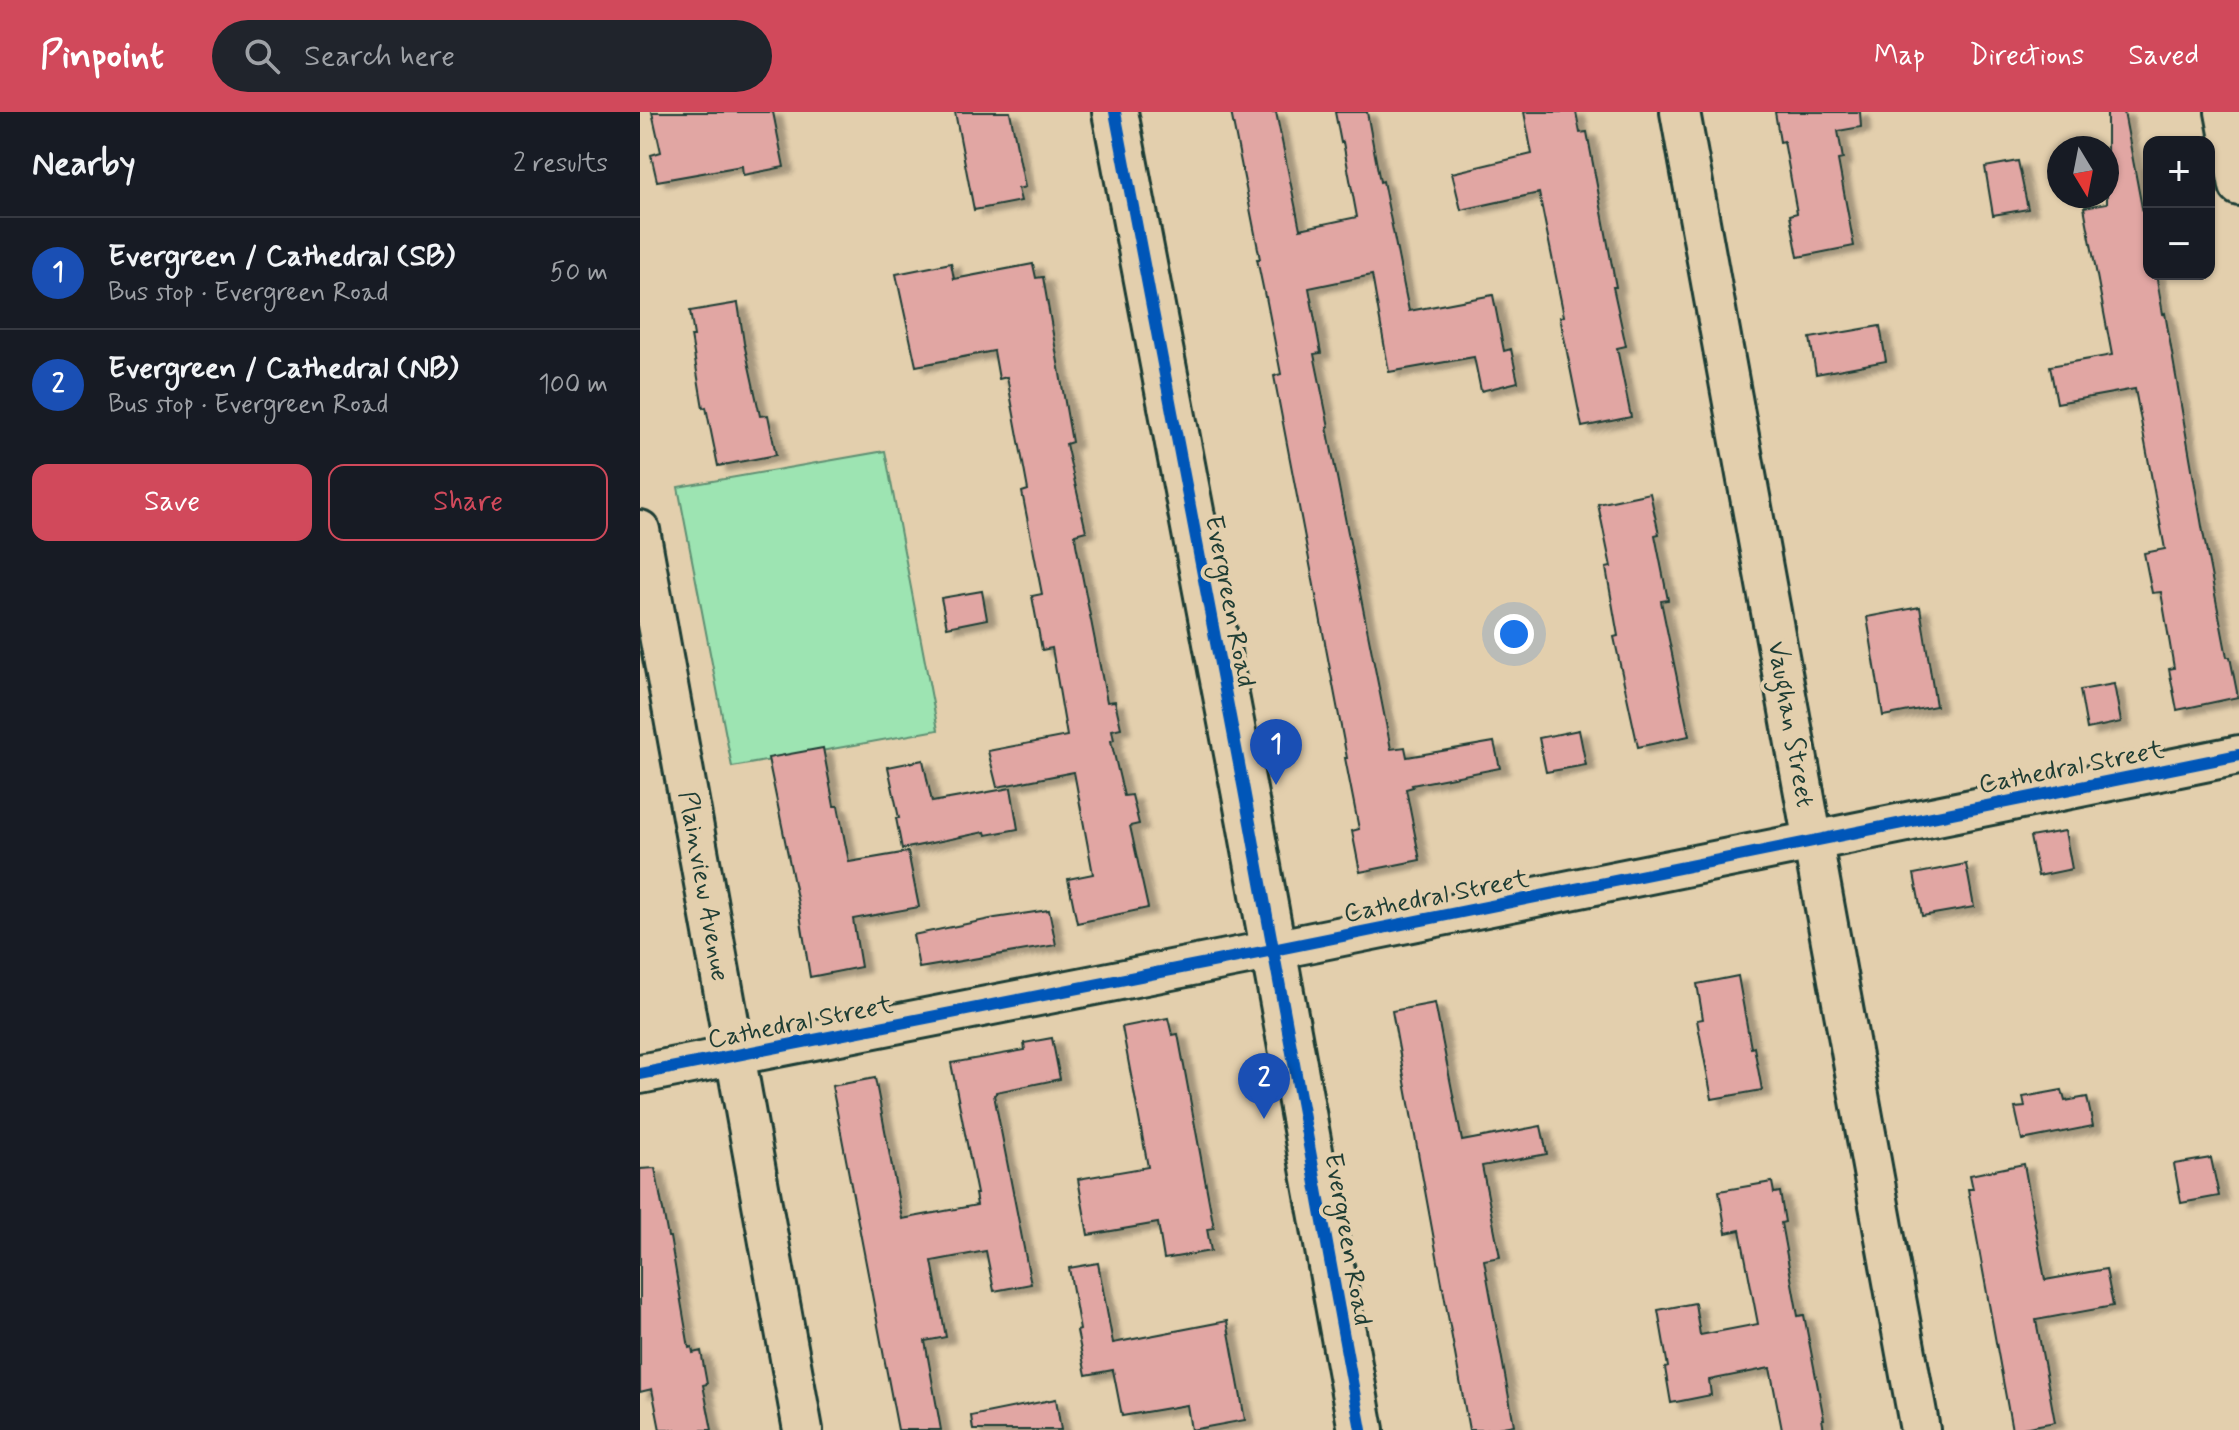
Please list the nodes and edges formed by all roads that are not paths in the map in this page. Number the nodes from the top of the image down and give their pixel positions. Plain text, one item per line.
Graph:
1 (1115, 112) edge
2 (1680, 112) edge
3 (2225, 112) edge
4 (2239, 186) edge
5 (640, 530) edge
6 (2239, 755) edge
7 (1814, 840) junction
8 (1273, 950) junction
9 (736, 1056) junction
10 (640, 1074) edge
11 (803, 1430) edge
12 (1361, 1430) edge
13 (1920, 1430) edge

1 - 8 street, Evergreen Road
2 - 7 street, Vaughan Street
3 - 4 street
5 - 9 street, Plainview Avenue
6 - 7 street, Cathedral Street
7 - 8 street, Cathedral Street
7 - 13 street, Vaughan Street
8 - 9 street, Cathedral Street
8 - 12 street, Evergreen Road
9 - 10 street, Cathedral Street
9 - 11 street, Plainview Avenue

